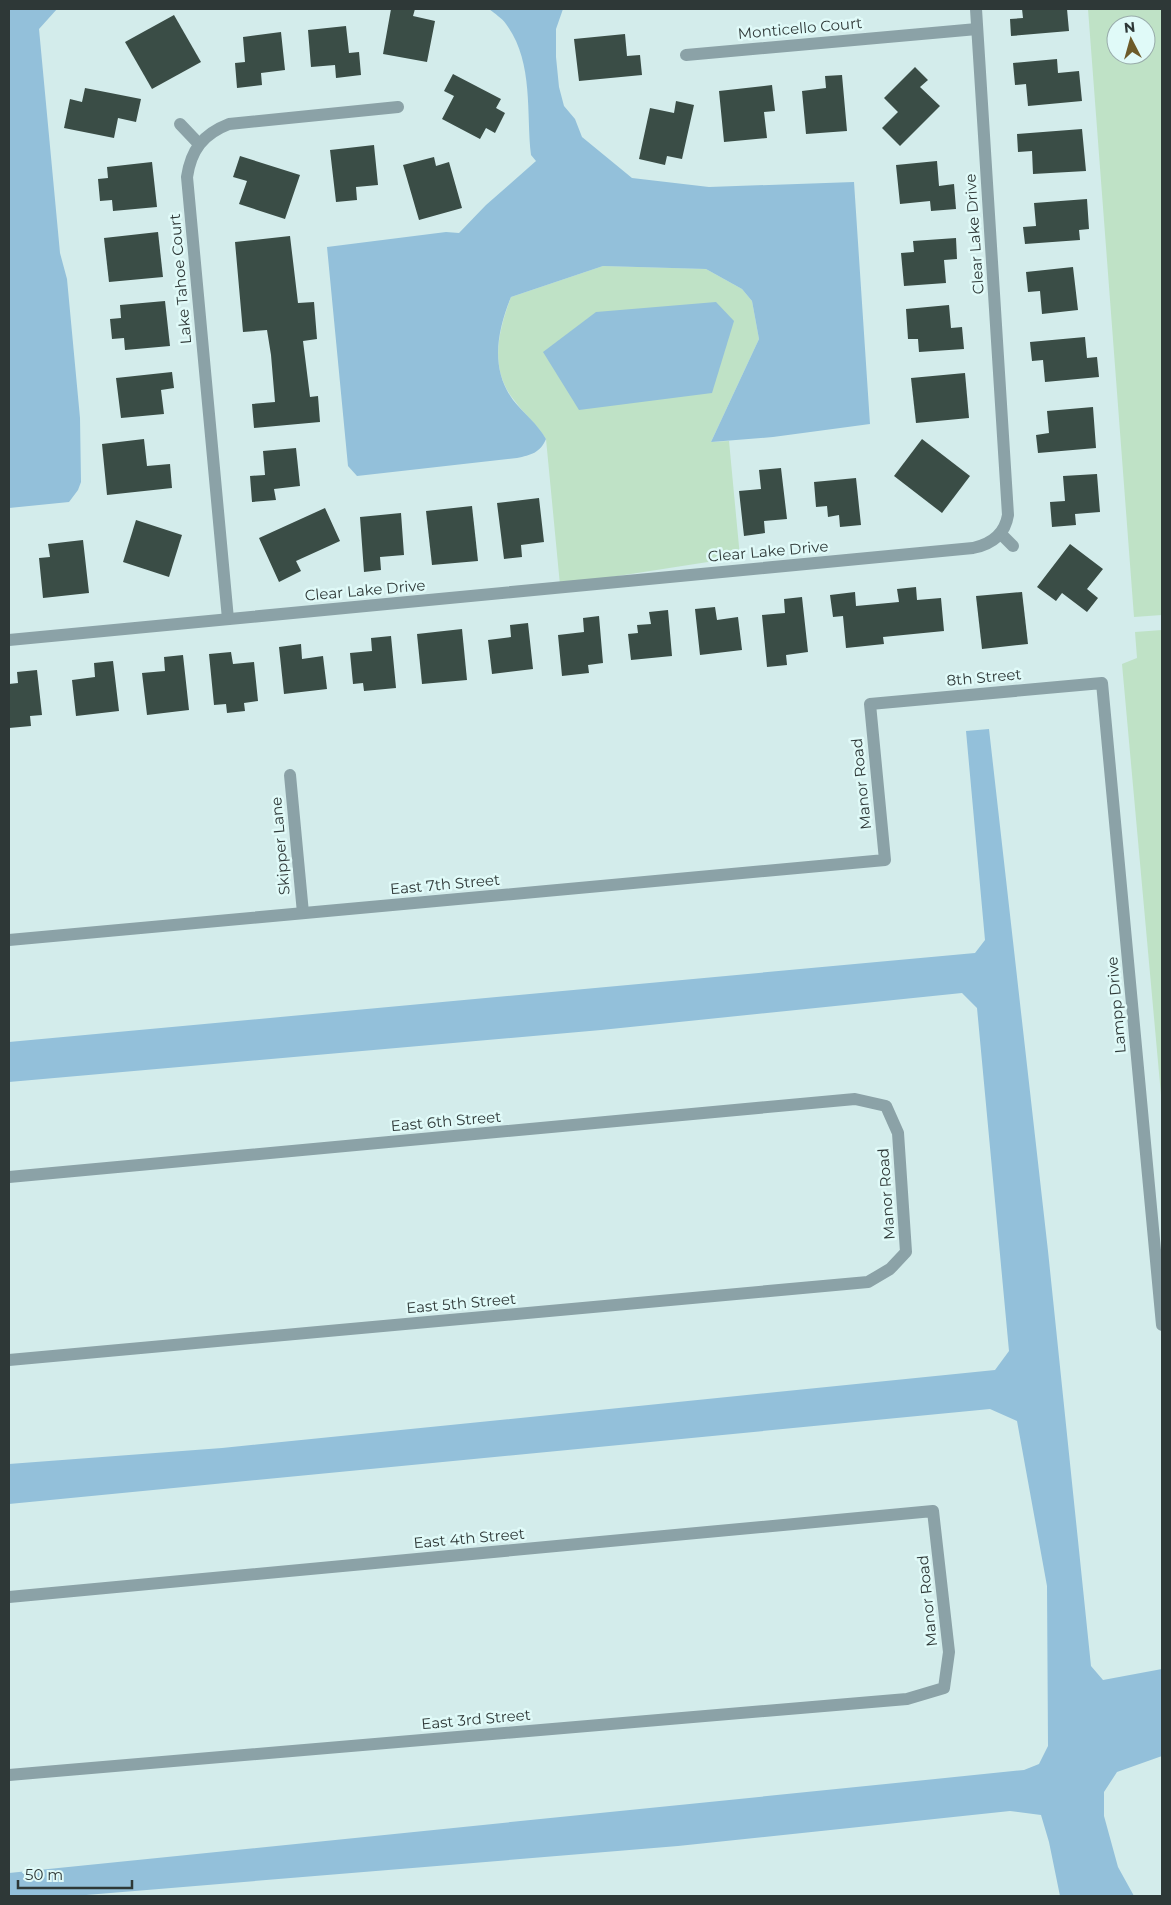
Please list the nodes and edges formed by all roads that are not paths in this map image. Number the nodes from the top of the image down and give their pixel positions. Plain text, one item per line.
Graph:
1 (976, 9) edge
2 (977, 29) junction
3 (686, 55) dead end
4 (398, 107) dead end
5 (180, 124) dead end
6 (199, 144) junction
7 (1000, 534) junction
8 (1013, 546) dead end
9 (228, 619) junction
10 (9, 640) edge
11 (1102, 682) joint
12 (870, 704) joint
13 (290, 775) dead end
14 (885, 860) joint
15 (303, 913) junction
16 (9, 940) edge
17 (886, 1106) joint
18 (9, 1177) edge
19 (906, 1252) joint
20 (1162, 1325) edge
21 (9, 1360) edge
22 (933, 1511) joint
23 (9, 1597) edge
24 (944, 1688) joint
25 (9, 1776) edge

1 - 2 street, Clear Lake Drive
2 - 3 street, Monticello Court
2 - 7 street, Clear Lake Drive
4 - 6 street, Lake Tahoe Court
5 - 6 street
6 - 9 street, Lake Tahoe Court
7 - 8 street
7 - 9 street, Clear Lake Drive
9 - 10 street, Clear Lake Drive
11 - 12 street, 8th Street
11 - 20 street, Lampp Drive
12 - 14 street, Manor Road
13 - 15 street, Skipper Lane
14 - 15 street, East 7th Street
15 - 16 street, East 7th Street
17 - 18 street, East 6th Street
17 - 19 street, Manor Road
19 - 21 street, East 5th Street
22 - 23 street, East 4th Street
22 - 24 street, Manor Road
24 - 25 street, East 3rd Street

